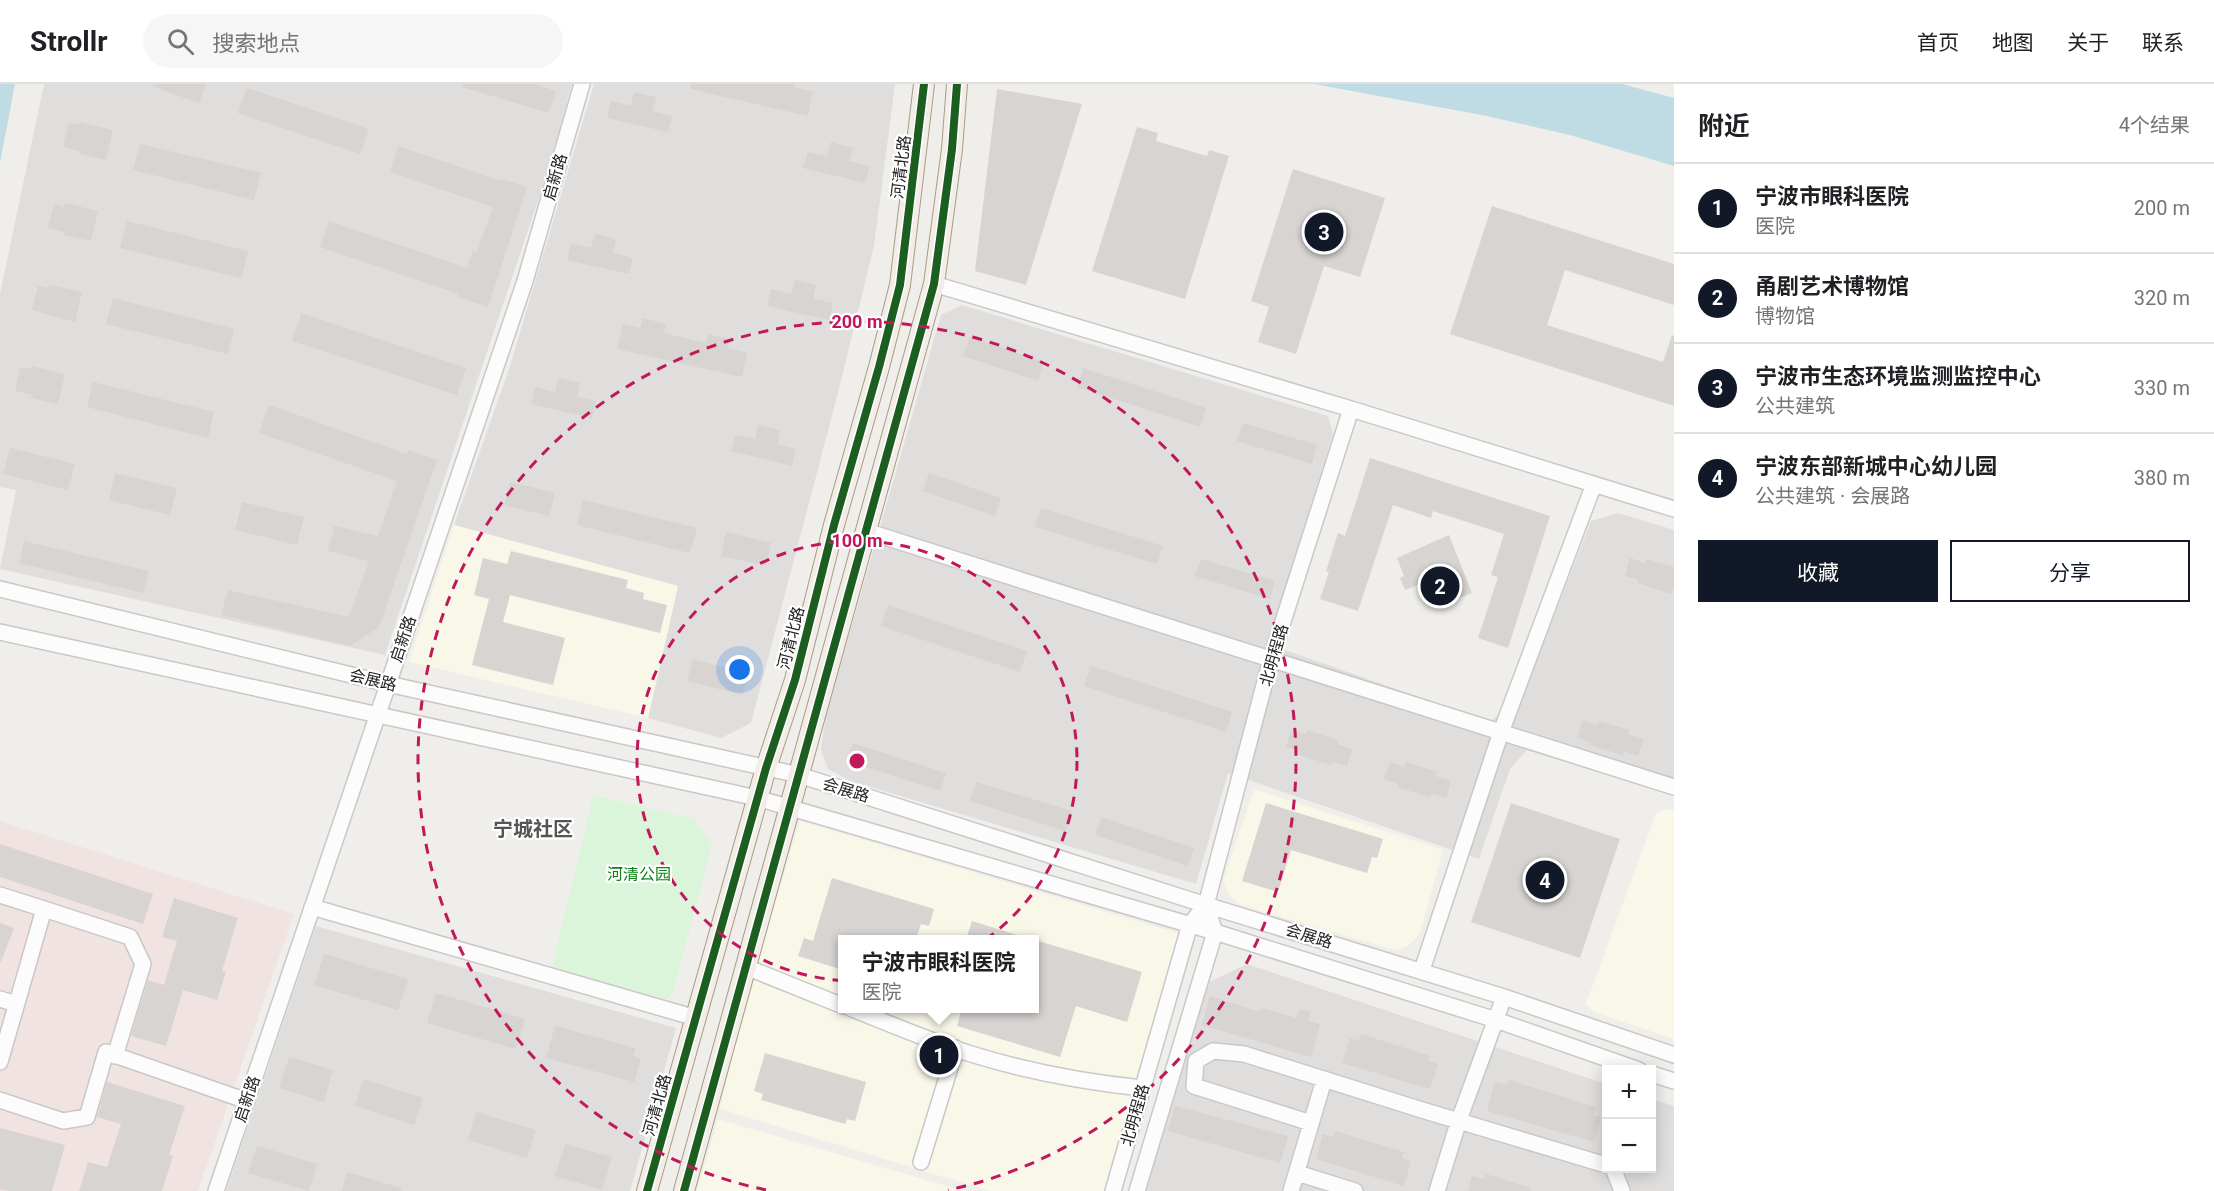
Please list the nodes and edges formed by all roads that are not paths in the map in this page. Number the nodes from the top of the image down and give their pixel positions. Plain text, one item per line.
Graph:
1 (582, 84) edge
2 (924, 84) edge
3 (957, 84) edge
4 (934, 284) junction
5 (1351, 409) junction
6 (1594, 484) junction
7 (1674, 509) edge
8 (867, 531) junction
9 (0, 589) edge
10 (0, 632) edge
11 (1271, 659) junction
12 (388, 684) junction
13 (378, 714) junction
14 (1501, 732) junction
15 (766, 768) junction
16 (799, 775) junction
17 (1674, 788) edge
18 (758, 798) junction
19 (790, 808) junction
20 (0, 895) edge
21 (1206, 905) junction
22 (312, 907) junction
23 (44, 909) junction
24 (1190, 924) junction
25 (1215, 932) junction
26 (746, 967) junction
27 (1422, 970) junction
28 (1504, 997) junction
29 (0, 999) edge
30 (16, 1004) junction
31 (838, 1004) edge
32 (863, 1013) edge
33 (696, 1018) junction
34 (1496, 1020) junction
35 (956, 1048) junction
36 (1674, 1055) edge
37 (115, 1056) junction
38 (0, 1062) edge
39 (1626, 1065) edge
40 (1656, 1075) edge
41 (1324, 1080) junction
42 (1674, 1081) edge
43 (1142, 1088) junction
44 (0, 1100) edge
45 (247, 1101) junction
46 (1460, 1120) junction
47 (1311, 1123) junction
48 (921, 1162) dead end
49 (1602, 1164) edge
50 (1297, 1173) junction
51 (1615, 1173) edge
52 (216, 1191) edge
53 (647, 1191) edge
54 (684, 1191) edge
55 (1113, 1191) edge
56 (1137, 1191) edge
57 (1291, 1191) edge
58 (1355, 1191) edge
59 (1437, 1191) edge
60 (1622, 1191) edge

1 - 12 street, 启新路
2 - 15 main road, 河清北路
3 - 4 main road
4 - 5 street
4 - 8 main road
5 - 6 street
5 - 11 street, 北明程路
6 - 7 street
6 - 14 street
8 - 11 street
8 - 16 main road
9 - 12 street, 会展路
10 - 13 street, 会展路
11 - 14 street
11 - 21 street, 北明程路
12 - 13 street, 启新路
12 - 15 street, 会展路
13 - 18 street, 会展路
13 - 22 street, 启新路
14 - 17 street
14 - 27 street
15 - 16 street, 会展路
15 - 18 main road, 河清北路
16 - 19 main road
16 - 21 street, 会展路
18 - 19 street, 会展路
18 - 33 main road, 河清北路
19 - 24 street, 会展路
19 - 26 main road
20 - 23 street
21 - 24 street, 北明程路
21 - 25 street
21 - 27 street, 会展路
22 - 33 street
22 - 45 street, 启新路
23 - 30 street
23 - 37 street
24 - 25 street, 会展路
24 - 43 street, 北明程路
25 - 34 street, 会展路
25 - 56 street, 北明程路
26 - 31 street
26 - 54 main road
27 - 28 street, 会展路
28 - 34 street
28 - 36 street, 会展路
29 - 30 street
30 - 38 street
32 - 35 street
33 - 53 main road, 河清北路
34 - 39 street, 会展路
34 - 46 street
35 - 43 street
35 - 48 street
37 - 44 street
37 - 45 street
40 - 42 street
41 - 46 street
41 - 47 street
41 - 47 street
43 - 55 street, 北明程路
45 - 52 street, 启新路
46 - 49 street
46 - 59 street
47 - 50 street
50 - 57 street
50 - 58 street
51 - 60 street

